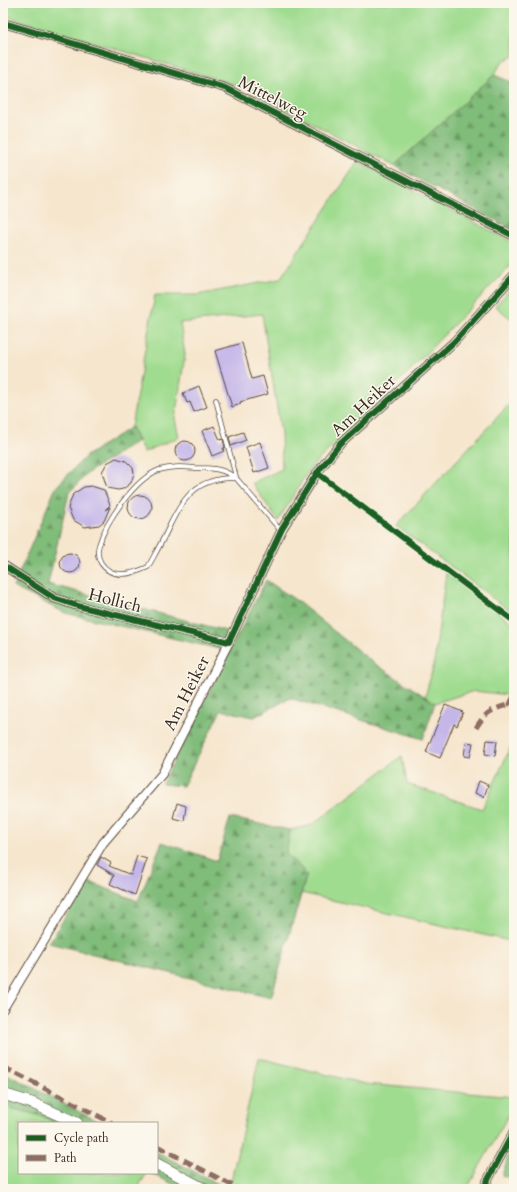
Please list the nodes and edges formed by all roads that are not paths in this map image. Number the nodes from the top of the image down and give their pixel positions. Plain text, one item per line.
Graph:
1 (3, 22) edge
2 (514, 236) edge
3 (514, 275) edge
4 (216, 400) dead end
5 (236, 478) junction
6 (281, 531) junction
7 (3, 565) edge
8 (229, 642) junction
9 (3, 1009) edge
10 (3, 1094) edge
11 (75, 1122) edge
12 (514, 1131) edge
13 (158, 1165) edge
14 (204, 1189) edge
15 (483, 1189) edge

1 - 2 street, Mittelweg
3 - 6 street, Am Heiker
4 - 5 lane
5 - 5 lane
5 - 6 lane
6 - 8 street, Am Heiker
7 - 8 street, Hollich
8 - 9 street, Am Heiker
10 - 11 main road
12 - 15 street
13 - 14 main road

